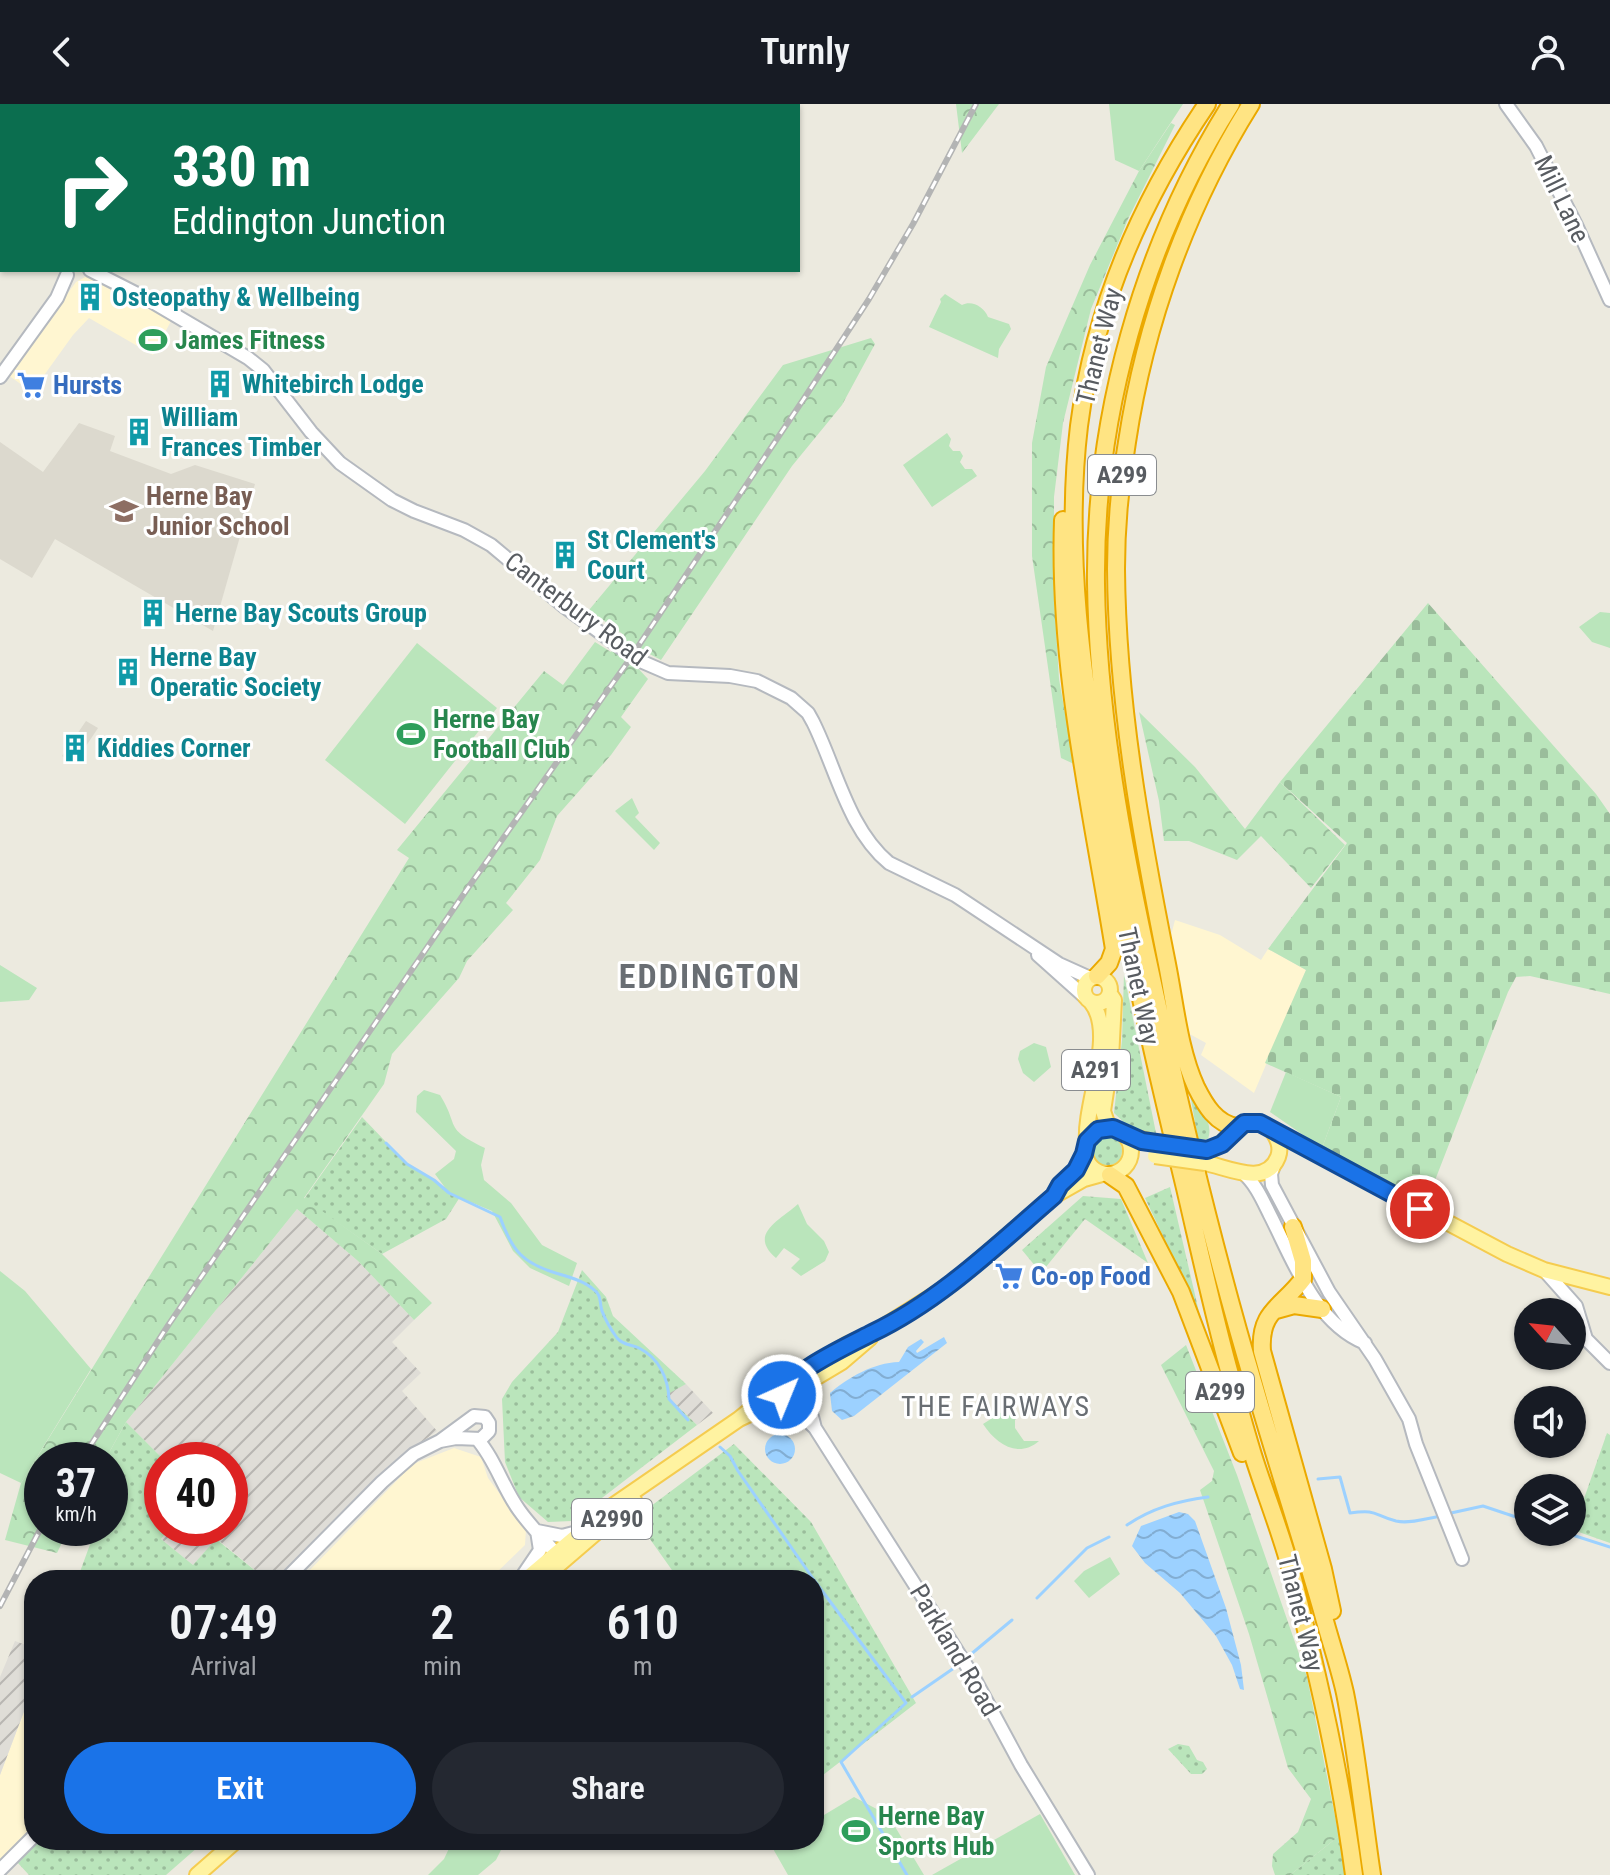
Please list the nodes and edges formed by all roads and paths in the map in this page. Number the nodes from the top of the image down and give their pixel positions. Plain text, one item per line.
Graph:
1 (1207, 104) edge
2 (1231, 104) edge
3 (1251, 104) edge
4 (1506, 104) edge
5 (94, 272) edge
6 (65, 273) edge
7 (1610, 300) edge
8 (0, 377) edge
9 (1079, 425) junction
10 (1152, 888) junction
11 (1171, 927) dead end
12 (1031, 946) junction
13 (1094, 977) junction
14 (1110, 994) junction
15 (1088, 999) junction
16 (1270, 1128) junction
17 (1119, 1132) junction
18 (1233, 1133) junction
19 (1085, 1148) junction
20 (1156, 1150) junction
21 (1314, 1152) junction
22 (1204, 1156) junction
23 (1276, 1160) junction
24 (1127, 1164) junction
25 (1240, 1172) junction
26 (1106, 1174) junction
27 (1054, 1196) junction
28 (1293, 1227) junction
29 (1544, 1270) junction
30 (1303, 1279) junction
31 (1610, 1287) edge
32 (1322, 1309) junction
33 (1271, 1311) junction
34 (1365, 1343) junction
35 (1610, 1363) edge
36 (788, 1389) junction
37 (468, 1421) junction
38 (489, 1431) junction
39 (475, 1439) junction
40 (440, 1441) junction
41 (496, 1471) junction
42 (659, 1474) junction
43 (537, 1531) junction
44 (581, 1531) junction
45 (559, 1557) junction
46 (1462, 1559) dead end
47 (295, 1570) edge
48 (527, 1570) edge
49 (540, 1570) edge
50 (549, 1570) edge
51 (1305, 1624) junction
52 (1344, 1692) junction
53 (24, 1846) edge
54 (226, 1850) edge
55 (0, 1870) edge
56 (197, 1875) edge
57 (1088, 1875) edge
58 (1354, 1875) edge
59 (1372, 1875) edge

1 - 9 highway, Thanet Way / A299
2 - 52 highway, Thanet Way / A299
3 - 10 highway, A299
4 - 7 street, Mill Lane
5 - 12 street, Canterbury Road
6 - 8 street
9 - 13 highway, A299
9 - 51 highway, Thanet Way / A299
10 - 11 highway
10 - 18 highway, A299
12 - 13 street, Canterbury Road
12 - 15 street, Canterbury Road
13 - 14 main road
13 - 15 main road, A291
14 - 15 main road
14 - 17 main road, Thanet Way / A291
15 - 19 main road, Thanet Way / A291
16 - 18 main road
16 - 21 main road
16 - 23 main road
17 - 19 main road
17 - 20 main road
17 - 24 main road
18 - 22 main road
19 - 26 main road
19 - 27 main road, A2990
20 - 22 main road, bridge
20 - 24 main road
21 - 23 main road
21 - 29 main road
22 - 25 main road
23 - 25 main road
23 - 28 street
24 - 26 main road
25 - 30 street
26 - 27 main road, A2990
26 - 51 highway, A299
27 - 36 main road, A2990
28 - 30 highway
28 - 34 street
29 - 31 main road
29 - 35 street
30 - 32 street
30 - 33 highway
32 - 33 highway
32 - 34 street
33 - 52 highway, A299
34 - 46 street
36 - 42 main road, A2990
36 - 57 street, Parkland Road
37 - 38 street
37 - 39 street
37 - 40 street
38 - 39 street
38 - 41 street
39 - 40 street
39 - 41 street
40 - 47 street
41 - 43 street
42 - 44 main road, A2990
42 - 45 main road, A2990
43 - 44 street
43 - 45 street
43 - 48 street
44 - 45 main road, A2990
45 - 49 main road, A2990
45 - 50 main road, A2990
51 - 58 highway, Thanet Way / A299
52 - 59 highway, Thanet Way / A299
53 - 55 street
54 - 56 main road

